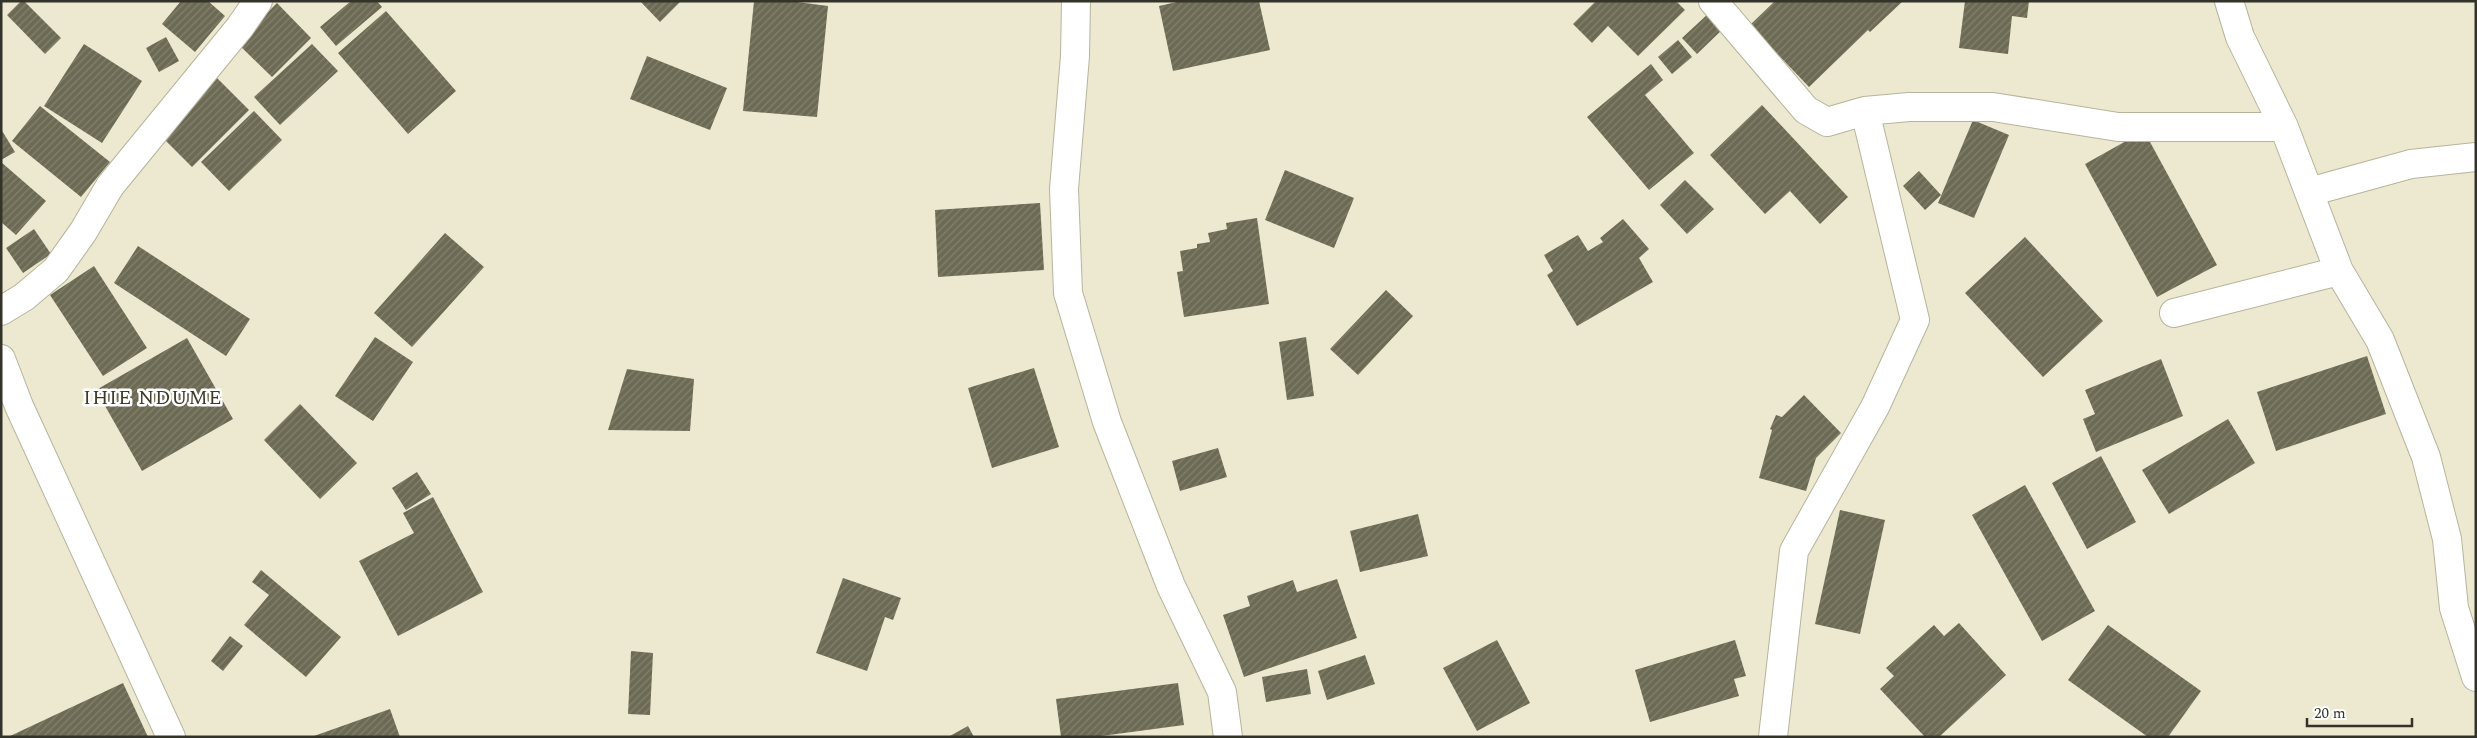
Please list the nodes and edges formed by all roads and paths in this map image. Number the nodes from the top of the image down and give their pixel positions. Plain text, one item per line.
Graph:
1 (258, 1) edge
2 (1076, 1) edge
3 (1713, 1) edge
4 (2229, 1) edge
5 (1865, 110) junction
6 (2284, 127) junction
7 (2476, 157) edge
8 (2309, 192) junction
9 (2339, 271) junction
10 (1, 311) edge
11 (2174, 313) dead end
12 (1, 359) edge
13 (2476, 677) edge
14 (171, 737) edge
15 (1228, 737) edge
16 (1773, 737) edge

1 - 10 street
2 - 15 street
3 - 5 street
4 - 6 street
5 - 6 street
5 - 16 street
6 - 8 street
7 - 8 street
8 - 9 street
9 - 11 street
9 - 13 street
12 - 14 street

